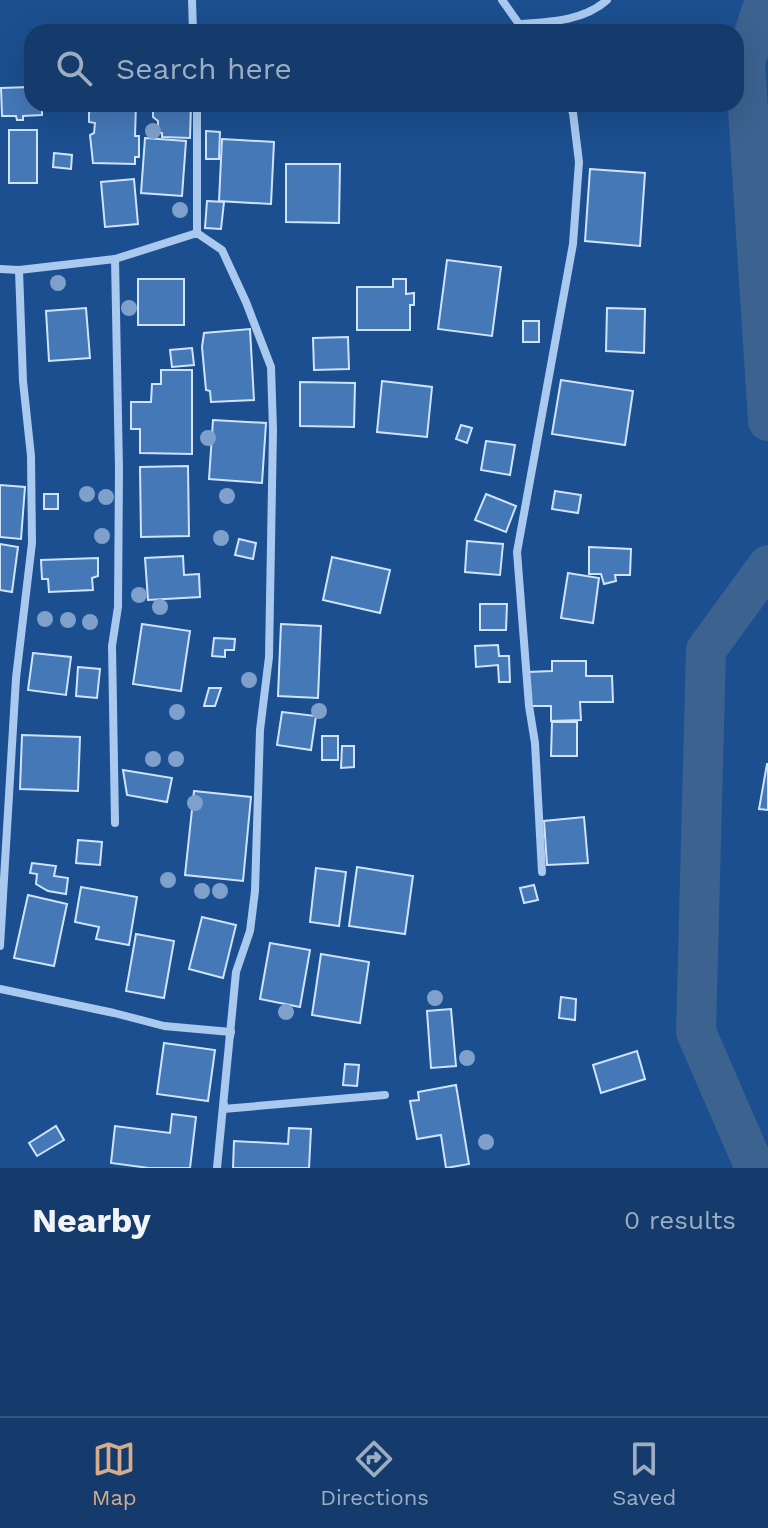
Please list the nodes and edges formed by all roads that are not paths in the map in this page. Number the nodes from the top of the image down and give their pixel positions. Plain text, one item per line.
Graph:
1 (192, 0) edge
2 (502, 0) edge
3 (607, 0) edge
4 (193, 24) edge
5 (519, 24) edge
6 (542, 24) edge
7 (197, 112) edge
8 (573, 112) edge
9 (197, 233) junction
10 (115, 259) junction
11 (0, 269) edge
12 (19, 270) junction
13 (115, 823) dead end
14 (542, 872) dead end
15 (0, 946) edge
16 (0, 989) edge
17 (231, 1032) junction
18 (385, 1095) dead end
19 (223, 1109) junction
20 (217, 1168) edge

1 - 4 street
2 - 5 street
3 - 6 street
7 - 9 street
8 - 14 street
9 - 10 street
9 - 17 street
10 - 12 street
10 - 13 street
11 - 12 street
12 - 15 street
16 - 17 street
17 - 19 street
18 - 19 street
19 - 20 street

